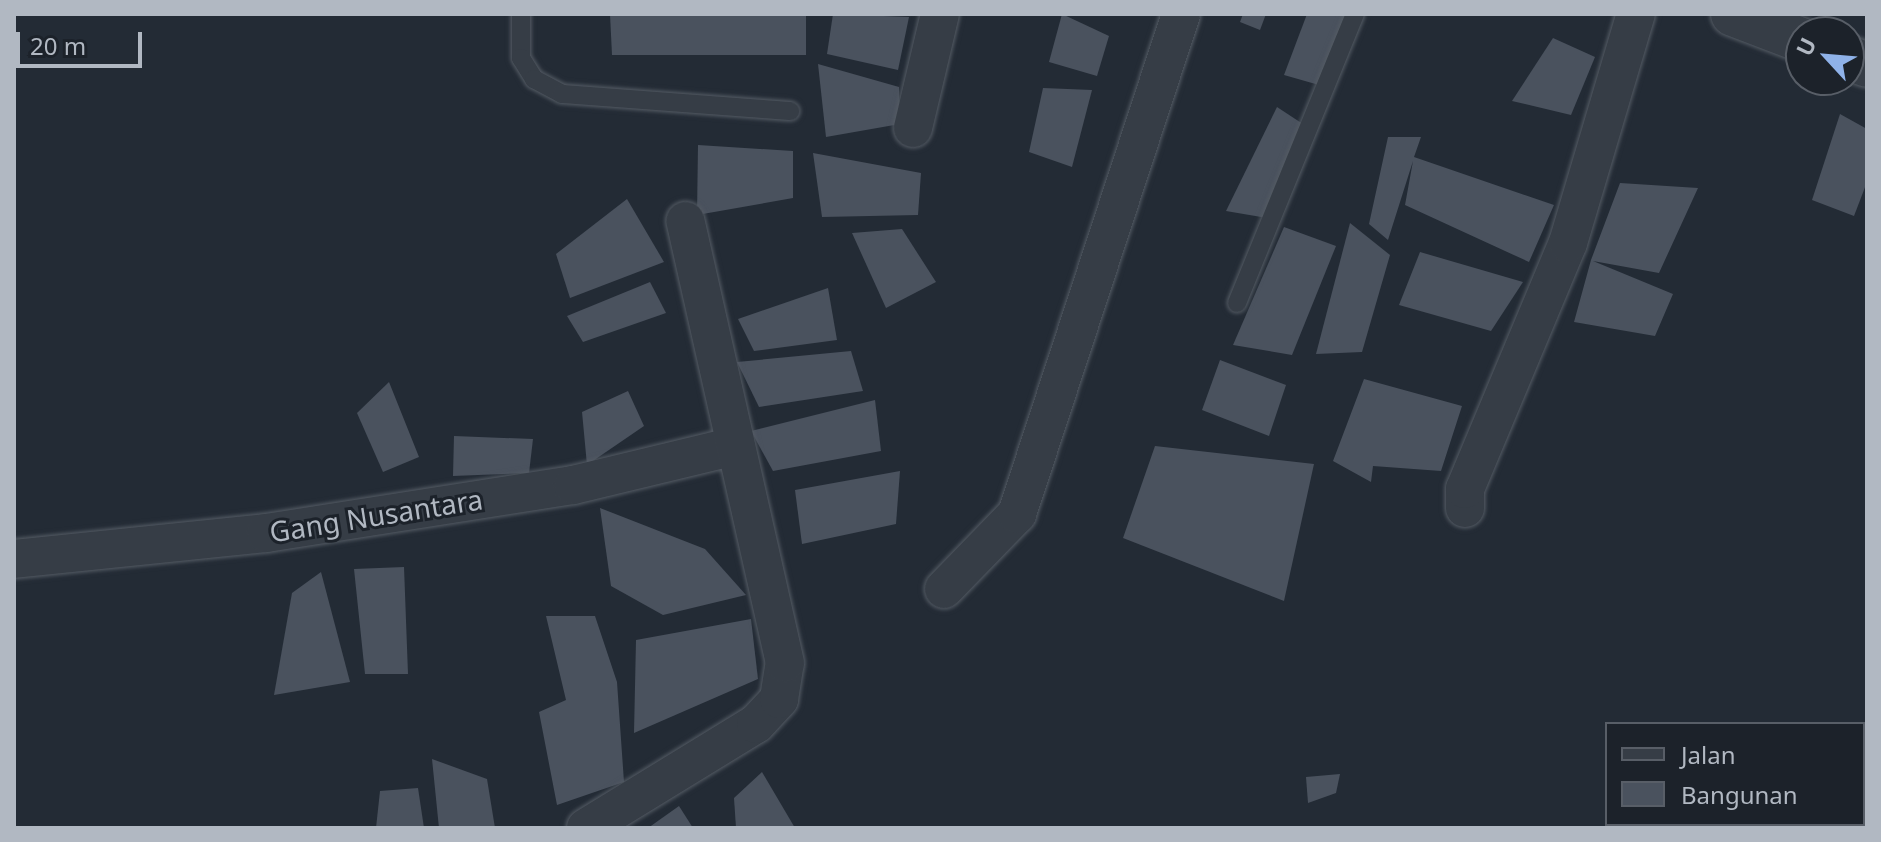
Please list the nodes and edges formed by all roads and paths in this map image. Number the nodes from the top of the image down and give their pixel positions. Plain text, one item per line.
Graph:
1 (521, 14) edge
2 (940, 14) edge
3 (1181, 14) edge
4 (1355, 14) edge
5 (1636, 14) edge
6 (1733, 14) edge
7 (1785, 34) edge
8 (790, 111) dead end
9 (913, 128) dead end
10 (685, 221) dead end
11 (1237, 303) dead end
12 (735, 446) junction
13 (1465, 508) dead end
14 (14, 559) edge
15 (944, 589) dead end
16 (586, 828) edge

1 - 8 lane
2 - 9 street
3 - 15 street
4 - 11 lane
5 - 13 street
6 - 7 street
10 - 12 street
12 - 14 street, Gang Nusantara
12 - 16 street

